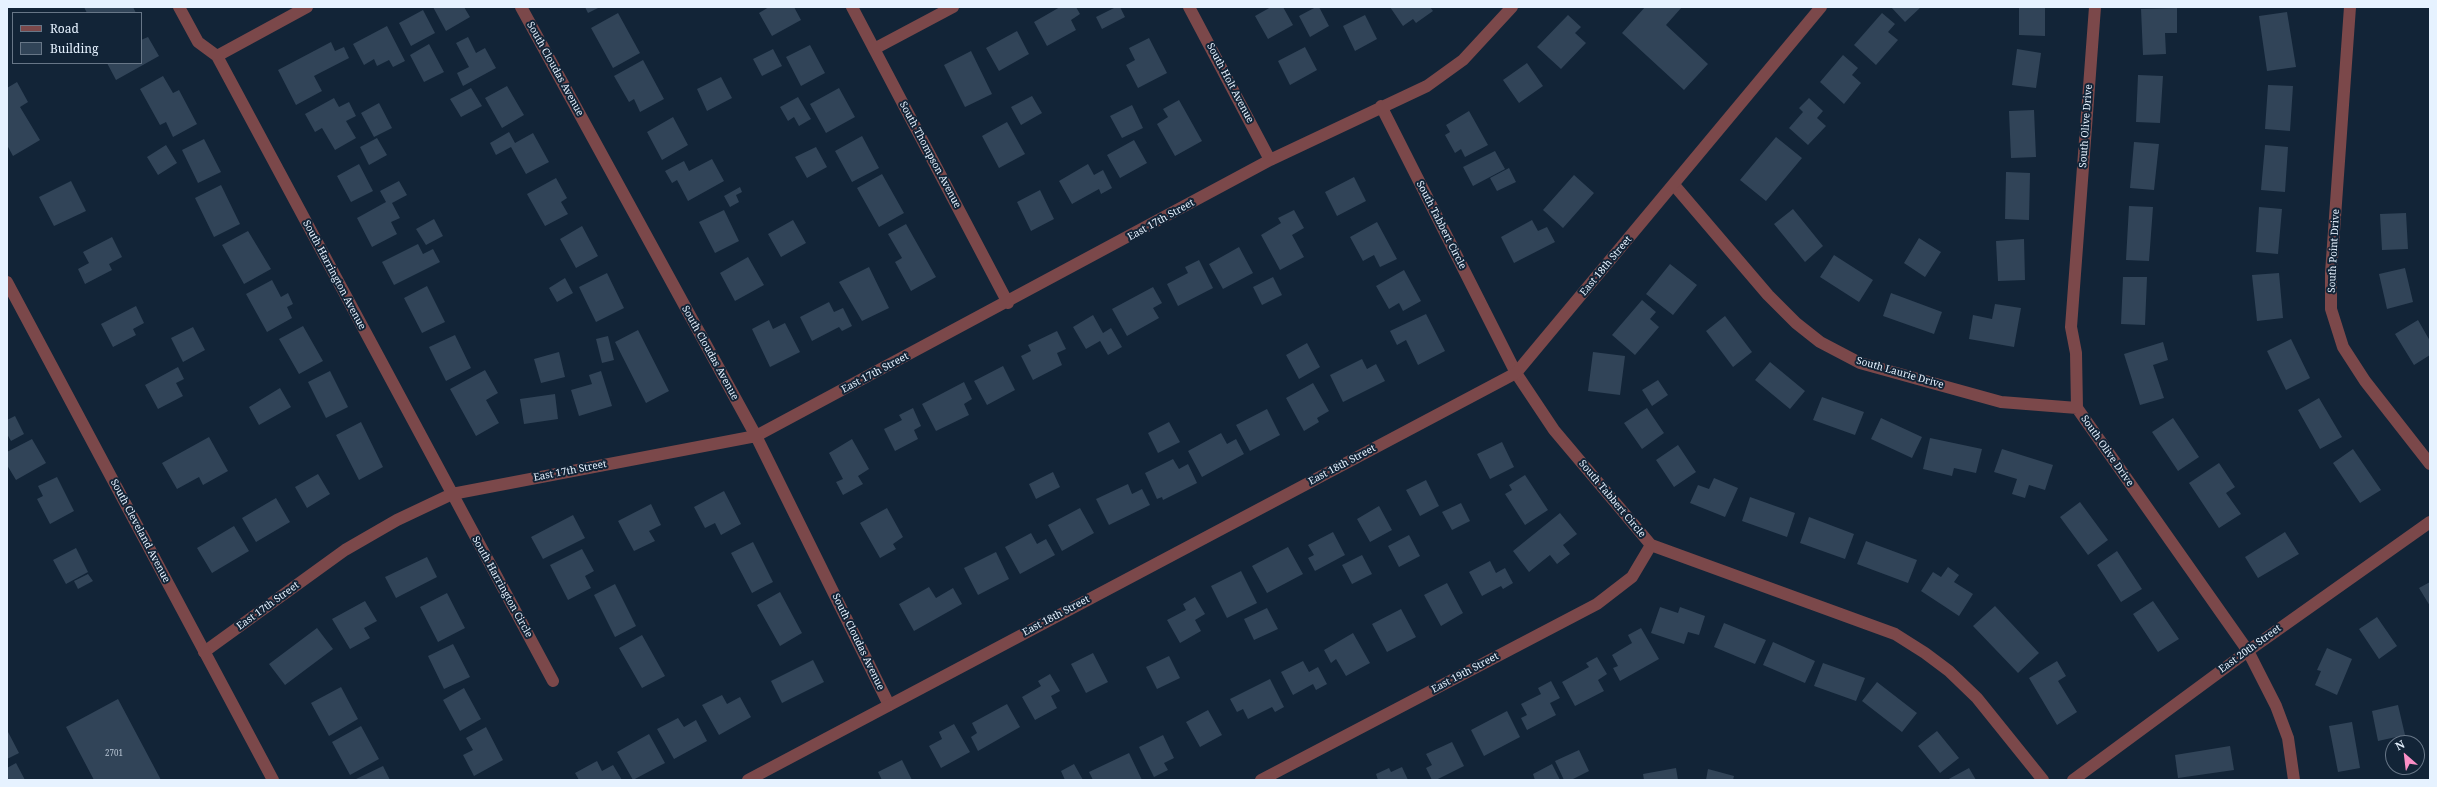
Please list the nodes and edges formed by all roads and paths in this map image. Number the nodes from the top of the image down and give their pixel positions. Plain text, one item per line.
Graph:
1 (179, 7) edge
2 (307, 7) edge
3 (521, 7) edge
4 (852, 7) edge
5 (953, 7) edge
6 (1189, 7) edge
7 (1512, 7) edge
8 (1821, 7) edge
9 (2095, 7) edge
10 (2350, 7) edge
11 (874, 49) junction
12 (217, 56) junction
13 (1380, 106) junction
14 (1270, 160) junction
15 (1674, 184) junction
16 (7, 282) edge
17 (1008, 303) junction
18 (1516, 373) junction
19 (2077, 408) junction
20 (756, 436) junction
21 (2430, 464) edge
22 (452, 494) junction
23 (2430, 522) edge
24 (1651, 545) junction
25 (2248, 651) junction
26 (204, 652) junction
27 (553, 681) dead end
28 (889, 705) junction
29 (273, 780) edge
30 (748, 780) edge
31 (1261, 780) edge
32 (2043, 780) edge
33 (2073, 780) edge
34 (2294, 780) edge

1 - 12 street
2 - 12 street
3 - 20 street, South Cloudas Avenue
4 - 11 street, South Thompson Avenue
5 - 11 street
6 - 14 street, South Holt Avenue
7 - 13 street, East 17th Street
8 - 15 street, East 18th Street
9 - 19 street, South Olive Drive
10 - 21 street, South Point Drive
11 - 17 street, South Thompson Avenue
12 - 22 street, South Harrington Avenue
13 - 14 street, East 17th Street
13 - 18 street, South Tabbert Circle
14 - 17 street, East 17th Street
15 - 18 street, East 18th Street
15 - 19 street, South Laurie Drive
16 - 26 street, South Cleveland Avenue
17 - 20 street, East 17th Street
18 - 24 street, South Tabbert Circle
18 - 28 street, East 18th Street
19 - 25 street, South Olive Drive
20 - 22 street, East 17th Street
20 - 28 street, South Cloudas Avenue
22 - 26 street, East 17th Street
22 - 27 street, South Harrington Circle
23 - 25 street, East 20th Street
24 - 31 street, East 19th Street
24 - 32 street, South Tabbert Circle
25 - 33 street, East 20th Street
25 - 34 street, South Olive Drive
26 - 29 street, South Cleveland Avenue
28 - 30 street, East 18th Street

